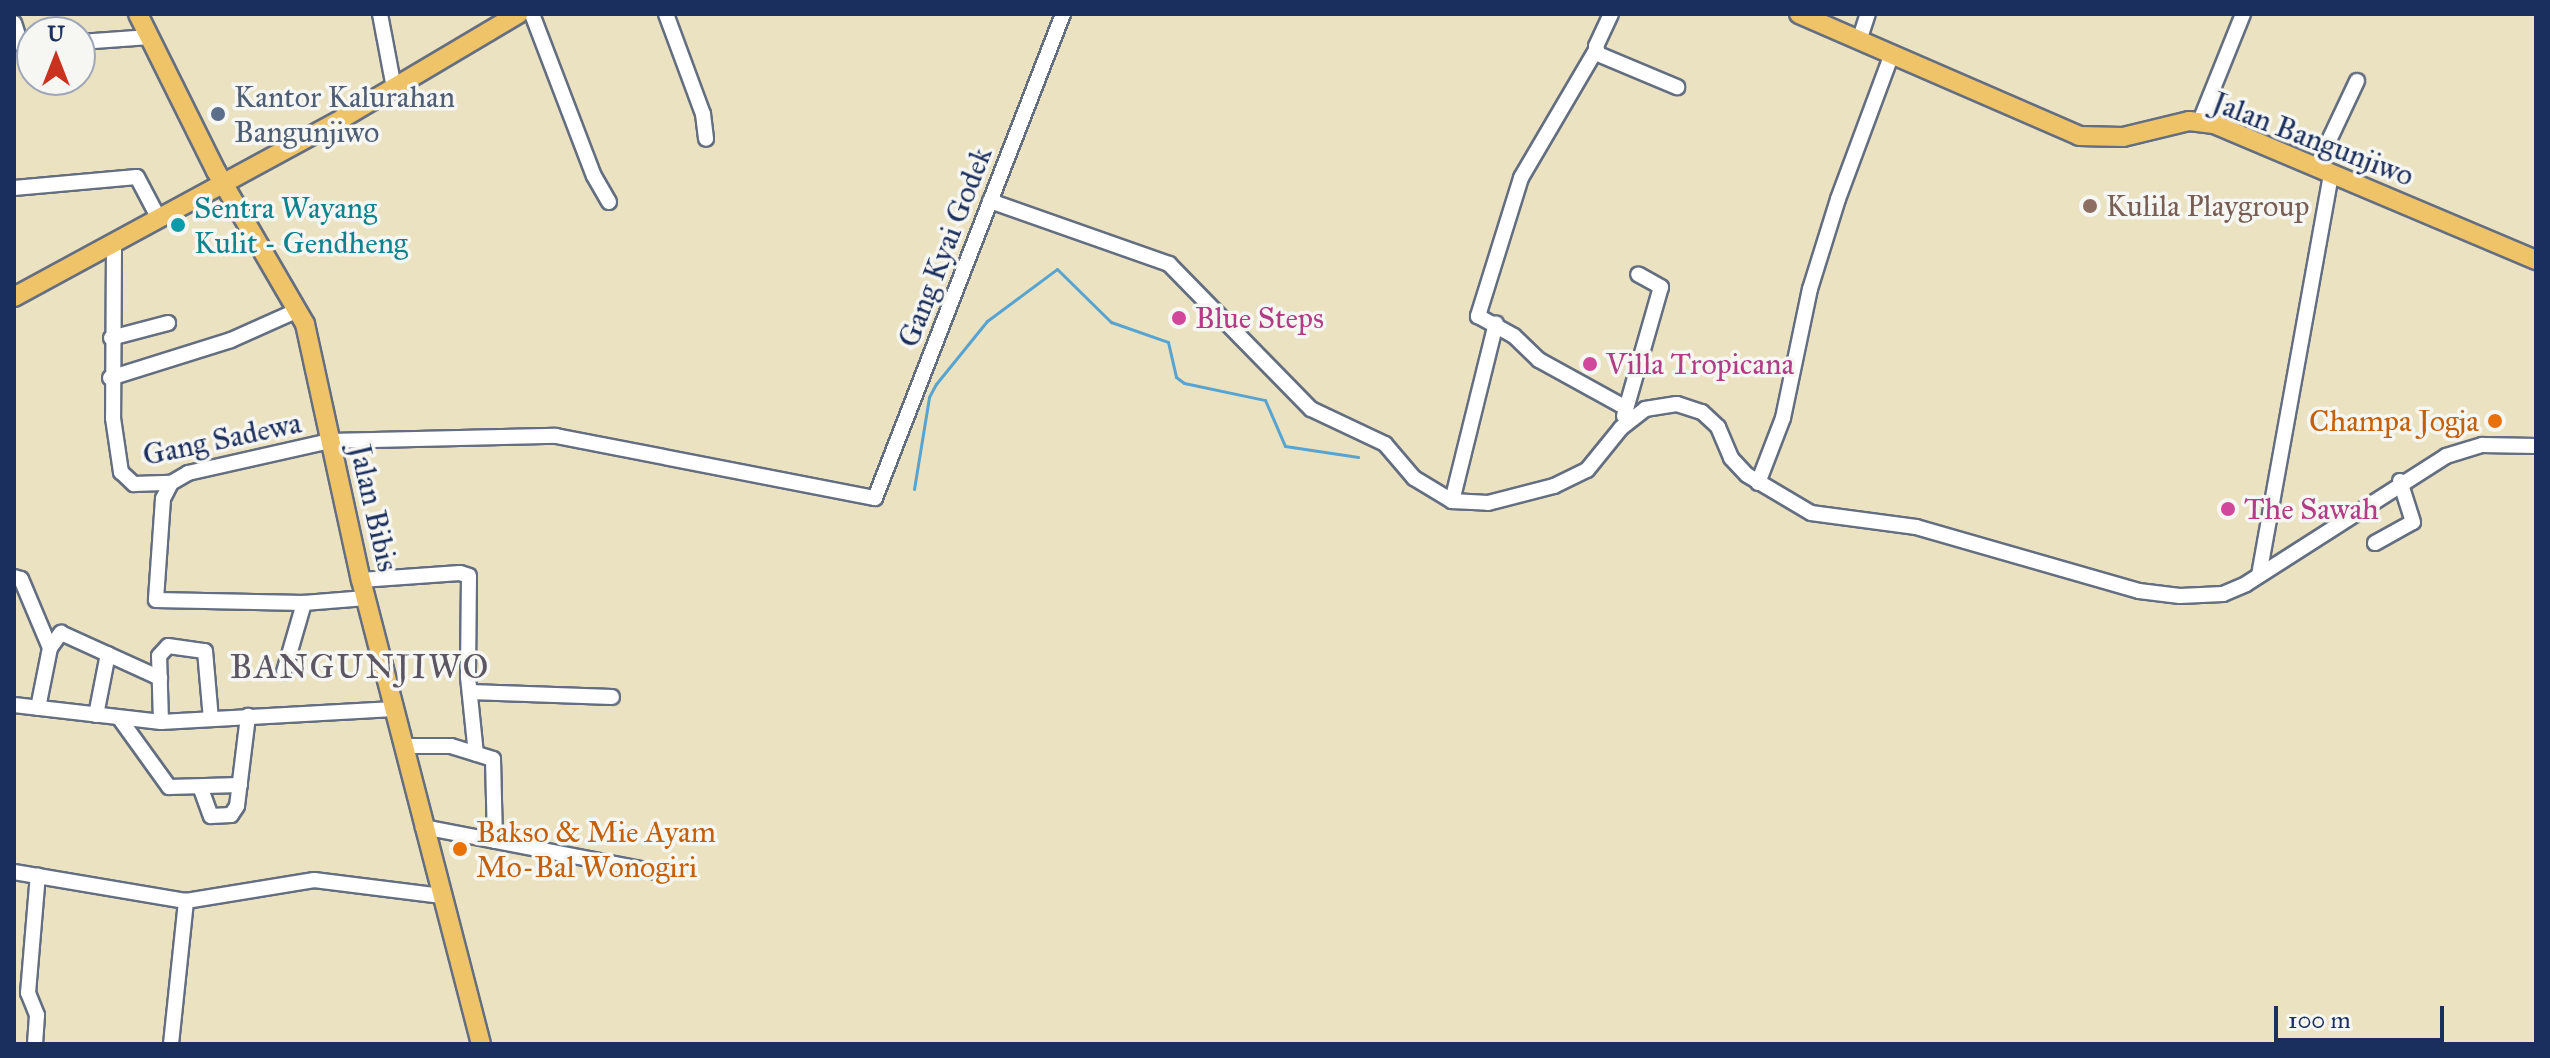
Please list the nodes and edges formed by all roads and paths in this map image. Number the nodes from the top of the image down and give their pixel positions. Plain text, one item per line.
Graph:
1 (138, 14) edge
2 (380, 14) edge
3 (518, 14) edge
4 (532, 14) edge
5 (666, 14) edge
6 (1063, 14) edge
7 (1611, 14) edge
8 (1868, 14) edge
9 (2243, 14) edge
10 (1804, 15) edge
11 (150, 37) junction
12 (96, 41) edge
13 (1859, 41) junction
14 (1596, 50) junction
15 (1892, 54) junction
16 (2357, 81) dead end
17 (1677, 87) dead end
18 (394, 88) junction
19 (2200, 121) junction
20 (706, 139) dead end
21 (2324, 169) junction
22 (223, 182) junction
23 (14, 188) edge
24 (990, 201) junction
25 (609, 202) dead end
26 (158, 217) junction
27 (114, 244) junction
28 (2536, 260) edge
29 (1638, 274) dead end
30 (14, 297) edge
31 (298, 310) junction
32 (168, 323) dead end
33 (1496, 323) junction
34 (111, 338) junction
35 (110, 378) junction
36 (1626, 408) junction
37 (1621, 428) junction
38 (330, 441) junction
39 (2536, 446) edge
40 (2400, 481) junction
41 (171, 483) junction
42 (1758, 483) junction
43 (875, 498) joint
44 (1452, 501) junction
45 (2375, 543) dead end
46 (2259, 575) junction
47 (14, 577) edge
48 (363, 589) junction
49 (304, 603) junction
50 (50, 648) junction
51 (108, 654) junction
52 (284, 672) dead end
53 (160, 678) junction
54 (470, 692) junction
55 (612, 697) dead end
56 (15, 703) edge
57 (38, 708) junction
58 (394, 709) junction
59 (96, 715) junction
60 (248, 716) junction
61 (120, 719) junction
62 (211, 719) junction
63 (161, 722) junction
64 (403, 746) junction
65 (476, 754) junction
66 (240, 785) junction
67 (201, 789) junction
68 (423, 827) junction
69 (495, 841) junction
70 (14, 872) edge
71 (661, 873) dead end
72 (38, 875) junction
73 (442, 896) junction
74 (186, 901) junction
75 (35, 1044) edge
76 (171, 1044) edge
77 (481, 1044) edge

1 - 11 main road, Jalan Bibis
2 - 18 street
3 - 18 main road
4 - 25 street
5 - 20 street
6 - 24 street, Gang Kyai Godek
7 - 14 street
8 - 13 street
9 - 19 street
10 - 13 main road, Jalan Bangunjiwo
11 - 12 street
11 - 22 main road, Jalan Bibis
13 - 15 main road, Jalan Bangunjiwo
14 - 17 street
14 - 33 street
15 - 19 main road, Jalan Bangunjiwo
15 - 42 street
16 - 21 street
18 - 22 main road
19 - 21 main road, Jalan Bangunjiwo
21 - 28 main road, Jalan Bangunjiwo
21 - 46 street
22 - 26 main road
22 - 31 main road, Jalan Bibis
23 - 26 street
24 - 43 street, Gang Kyai Godek
24 - 44 street
26 - 27 main road
27 - 30 main road
27 - 34 street
29 - 36 street
31 - 35 street
31 - 38 main road, Jalan Bibis
32 - 34 street
33 - 36 street
33 - 44 street
34 - 35 street
35 - 41 street, Gang Sadewa
36 - 37 street
37 - 42 street
37 - 44 street
38 - 41 street, Gang Sadewa
38 - 43 street, Gang Sadewa
38 - 48 main road, Jalan Bibis
39 - 40 street
40 - 45 street
40 - 46 street
41 - 49 street
42 - 46 street
47 - 50 street
48 - 49 street
48 - 54 street
48 - 58 main road, Jalan Bibis
49 - 52 street
50 - 51 street
50 - 57 street
51 - 53 street
51 - 59 street
53 - 62 street
53 - 63 street
54 - 55 street
54 - 65 street
56 - 57 street
57 - 59 street
58 - 60 street
58 - 64 main road, Jalan Bibis
59 - 61 street
60 - 62 street
60 - 66 street
61 - 63 street
61 - 67 street
62 - 63 street
64 - 65 street
64 - 68 main road, Jalan Bibis
65 - 69 street
66 - 67 street
66 - 67 street
68 - 69 street
68 - 73 main road, Jalan Bibis
69 - 71 street
70 - 72 street
72 - 74 street
72 - 75 street
73 - 74 street
73 - 77 main road, Jalan Bibis
74 - 76 street

